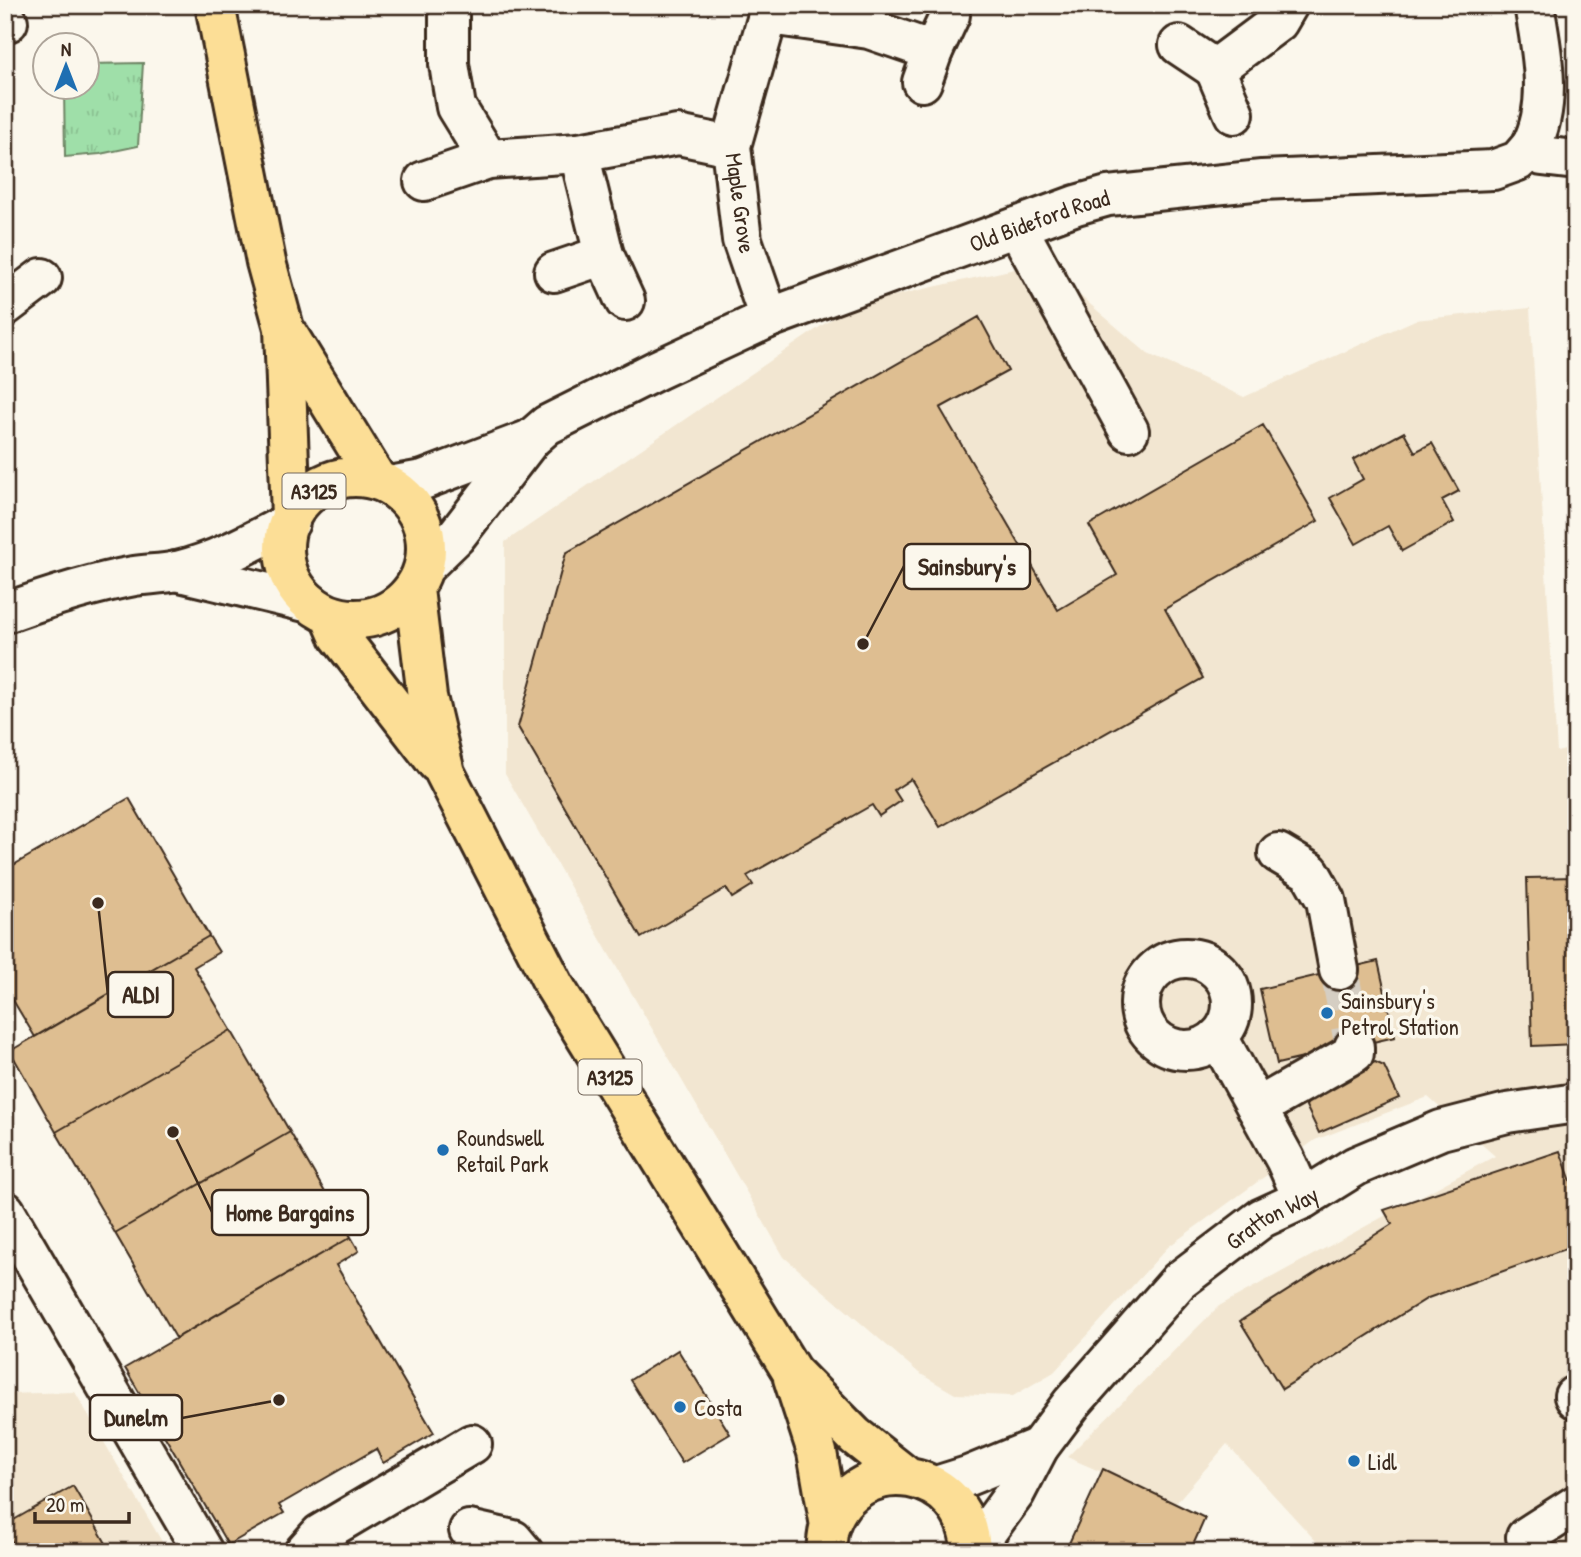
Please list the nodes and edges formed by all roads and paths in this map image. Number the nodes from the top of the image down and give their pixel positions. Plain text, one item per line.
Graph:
1 (215, 5) edge
2 (449, 5) edge
3 (1288, 5) edge
4 (1534, 5) edge
5 (771, 10) edge
6 (950, 15) dead end
7 (1179, 46) dead end
8 (1215, 69) junction
9 (1234, 114) dead end
10 (731, 146) junction
11 (1531, 146) junction
12 (579, 153) junction
13 (488, 159) junction
14 (1576, 160) edge
15 (424, 181) dead end
16 (1017, 228) junction
17 (604, 255) junction
18 (554, 272) dead end
19 (43, 278) dead end
20 (625, 301) dead end
21 (5, 306) edge
22 (769, 318) junction
23 (284, 328) junction
24 (1129, 431) dead end
25 (531, 439) junction
26 (384, 483) junction
27 (290, 519) junction
28 (176, 571) junction
29 (419, 578) junction
30 (320, 609) junction
31 (5, 613) edge
32 (445, 773) junction
33 (1278, 853) dead end
34 (1339, 970) tunnel mouth
35 (1218, 1037) dead end
36 (1354, 1047) dead end
37 (1576, 1103) edge
38 (1257, 1108) junction
39 (1303, 1199) junction
40 (5, 1210) edge
41 (792, 1372) junction
42 (472, 1444) dead end
43 (1039, 1447) junction
44 (921, 1482) junction
45 (1576, 1505) edge
46 (1527, 1537) dead end
47 (475, 1540) edge
48 (827, 1545) edge
49 (203, 1552) edge
50 (304, 1552) edge
51 (523, 1552) edge
52 (972, 1552) edge

1 - 23 main road, A3125
2 - 13 street
3 - 8 street
4 - 11 street
5 - 6 street
5 - 10 street, Maple Grove
7 - 8 street
8 - 9 street
10 - 12 street
10 - 22 street, Maple Grove
11 - 14 street
11 - 16 street, Old Bideford Road
12 - 13 street
12 - 17 street
13 - 15 street
16 - 22 street, Old Bideford Road
16 - 24 street
17 - 18 street
17 - 20 street
19 - 21 street
22 - 25 street, Old Bideford Road
23 - 26 main road, A3125
23 - 27 main road, A3125
25 - 26 street, Old Bideford Road
25 - 29 street, Old Bideford Road
26 - 27 main road, A3125
26 - 29 main road, A3125
27 - 28 street
27 - 30 main road, A3125
28 - 30 street
28 - 31 street
29 - 30 main road
29 - 32 main road, A3125
30 - 32 main road, A3125
32 - 41 main road, A3125
33 - 34 street
35 - 38 street
36 - 38 street
37 - 39 street, Gratton Way
38 - 39 street
39 - 43 street, Gratton Way
40 - 49 street
41 - 44 main road, A3125
41 - 48 main road, A3125
42 - 50 street
43 - 44 street
43 - 52 street, Gratton Way
44 - 48 main road
44 - 52 main road
45 - 46 street
47 - 51 street

